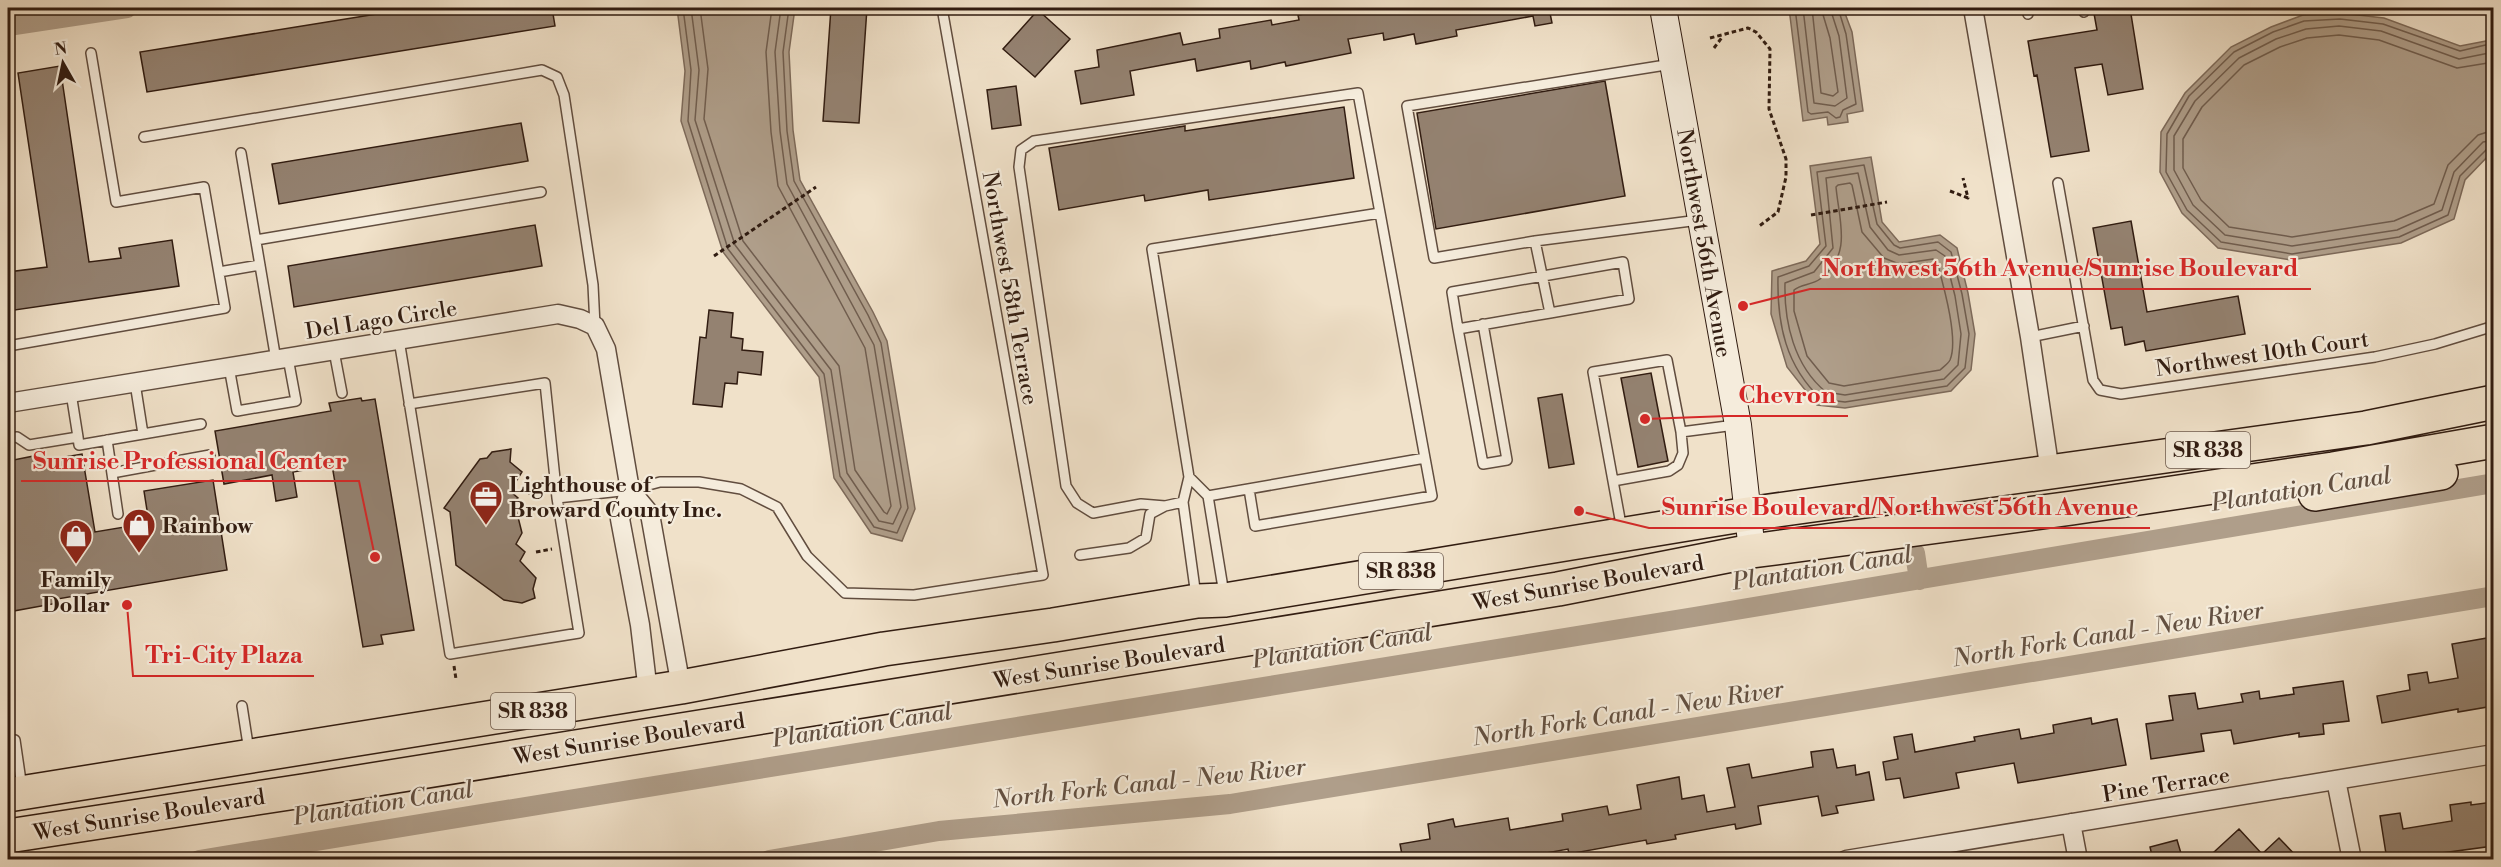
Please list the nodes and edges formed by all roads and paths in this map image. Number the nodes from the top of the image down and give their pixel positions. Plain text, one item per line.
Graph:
1 (942, 8) edge
2 (1663, 8) edge
3 (1973, 8) edge
4 (1723, 36) junction
5 (1710, 38) dead end
6 (1714, 48) dead end
7 (91, 53) dead end
8 (1673, 64) junction
9 (144, 137) dead end
10 (241, 153) dead end
11 (1963, 178) dead end
12 (2058, 183) dead end
13 (816, 187) dead end
14 (1950, 191) dead end
15 (541, 192) dead end
16 (1887, 202) dead end
17 (1380, 213) junction
18 (1811, 215) dead end
19 (1701, 219) junction
20 (1758, 227) dead end
21 (256, 240) junction
22 (1536, 240) junction
23 (714, 256) dead end
24 (260, 265) junction
25 (219, 272) junction
26 (1542, 276) junction
27 (1550, 313) junction
28 (1483, 324) junction
29 (595, 326) junction
30 (2084, 326) junction
31 (2493, 326) edge
32 (1458, 329) junction
33 (2030, 337) junction
34 (399, 340) junction
35 (8, 346) edge
36 (334, 351) junction
37 (282, 359) junction
38 (229, 368) junction
39 (135, 383) junction
40 (71, 393) junction
41 (342, 393) dead end
42 (2493, 402) edge
43 (8, 403) edge
44 (410, 404) junction
45 (201, 424) dead end
46 (1738, 425) junction
47 (1681, 432) junction
48 (143, 434) junction
49 (78, 437) junction
50 (8, 438) edge
51 (107, 440) junction
52 (2493, 441) edge
53 (210, 455) dead end
54 (1425, 458) junction
55 (2493, 462) edge
56 (2050, 472) junction
57 (112, 473) junction
58 (1189, 477) junction
59 (1613, 481) junction
60 (1249, 489) junction
61 (630, 490) junction
62 (547, 491) dead end
63 (528, 493) dead end
64 (1208, 496) junction
65 (557, 498) junction
66 (1183, 502) junction
67 (1165, 506) junction
68 (2072, 508) junction
69 (118, 514) dead end
70 (1748, 514) junction
71 (1623, 535) junction
72 (555, 549) dead end
73 (1752, 551) junction
74 (536, 552) dead end
75 (1080, 555) dead end
76 (1211, 600) junction
77 (884, 649) junction
78 (454, 664) dead end
79 (1097, 664) junction
80 (456, 680) dead end
81 (681, 687) junction
82 (648, 692) junction
83 (242, 706) dead end
84 (695, 727) junction
85 (15, 740) dead end
86 (2493, 754) edge
87 (250, 756) junction
88 (2336, 780) junction
89 (309, 790) junction
90 (15, 794) edge
91 (2071, 823) junction
92 (8, 836) edge
93 (1846, 860) edge
94 (2078, 860) edge
95 (2352, 860) edge

1 - 61 lane, Northwest 58th Terrace
2 - 8 street, Northwest 56th Avenue
3 - 33 street
4 - 5 path
4 - 6 path
4 - 20 path
7 - 25 lane
8 - 19 street, Northwest 56th Avenue
8 - 22 lane
9 - 29 lane
10 - 21 lane
11 - 14 path
12 - 30 lane, Northwest 10th Court
13 - 23 path
15 - 21 lane
16 - 18 path
17 - 54 lane
17 - 58 lane
17 - 67 lane
19 - 22 lane
19 - 46 street, Northwest 56th Avenue
21 - 24 lane
22 - 26 lane
24 - 25 lane
24 - 37 lane
25 - 35 lane
26 - 27 lane
26 - 27 lane
26 - 32 lane
27 - 28 lane
28 - 32 lane
28 - 32 lane
29 - 34 street, Del Lago Circle
29 - 61 street
30 - 31 lane, Northwest 10th Court
30 - 33 lane
33 - 56 street
34 - 36 street, Del Lago Circle
34 - 44 lane
36 - 37 street, Del Lago Circle
36 - 41 lane
37 - 38 street, Del Lago Circle
37 - 38 lane
38 - 39 street, Del Lago Circle
39 - 40 street, Del Lago Circle
39 - 48 lane
40 - 43 street, Del Lago Circle
40 - 49 lane
42 - 56 highway, West Sunrise Boulevard / SR 838
44 - 65 lane
44 - 65 lane
45 - 48 lane
46 - 47 lane
46 - 70 street, Northwest 56th Avenue
47 - 59 lane
47 - 59 lane
48 - 51 lane
49 - 50 lane
49 - 51 lane
51 - 57 lane
52 - 68 highway, West Sunrise Boulevard / SR 838
53 - 57 lane
54 - 60 lane
54 - 60 lane
55 - 68 highway
56 - 70 highway, West Sunrise Boulevard / SR 838
57 - 69 lane
58 - 64 lane
58 - 66 lane
59 - 71 lane
60 - 64 lane
61 - 65 lane
61 - 81 street
61 - 82 street
62 - 63 path
64 - 76 lane
66 - 67 lane
66 - 76 lane
67 - 75 lane
68 - 73 highway, West Sunrise Boulevard / SR 838
70 - 71 highway, West Sunrise Boulevard / SR 838
70 - 73 street, Northwest 56th Avenue
71 - 76 highway, West Sunrise Boulevard / SR 838
72 - 74 path
73 - 79 highway, West Sunrise Boulevard / SR 838
76 - 77 highway, West Sunrise Boulevard / SR 838
76 - 79 highway
77 - 81 highway, West Sunrise Boulevard / SR 838
77 - 84 highway
78 - 80 path
79 - 84 highway, West Sunrise Boulevard / SR 838
81 - 82 highway, West Sunrise Boulevard / SR 838
81 - 89 highway
82 - 87 highway, West Sunrise Boulevard / SR 838
83 - 87 lane
84 - 89 highway, West Sunrise Boulevard / SR 838
85 - 90 lane
86 - 88 street, Pine Terrace
87 - 90 highway, West Sunrise Boulevard / SR 838
88 - 91 street, Pine Terrace
88 - 95 street
89 - 92 highway, West Sunrise Boulevard / SR 838
91 - 93 street, Pine Terrace
91 - 94 street

